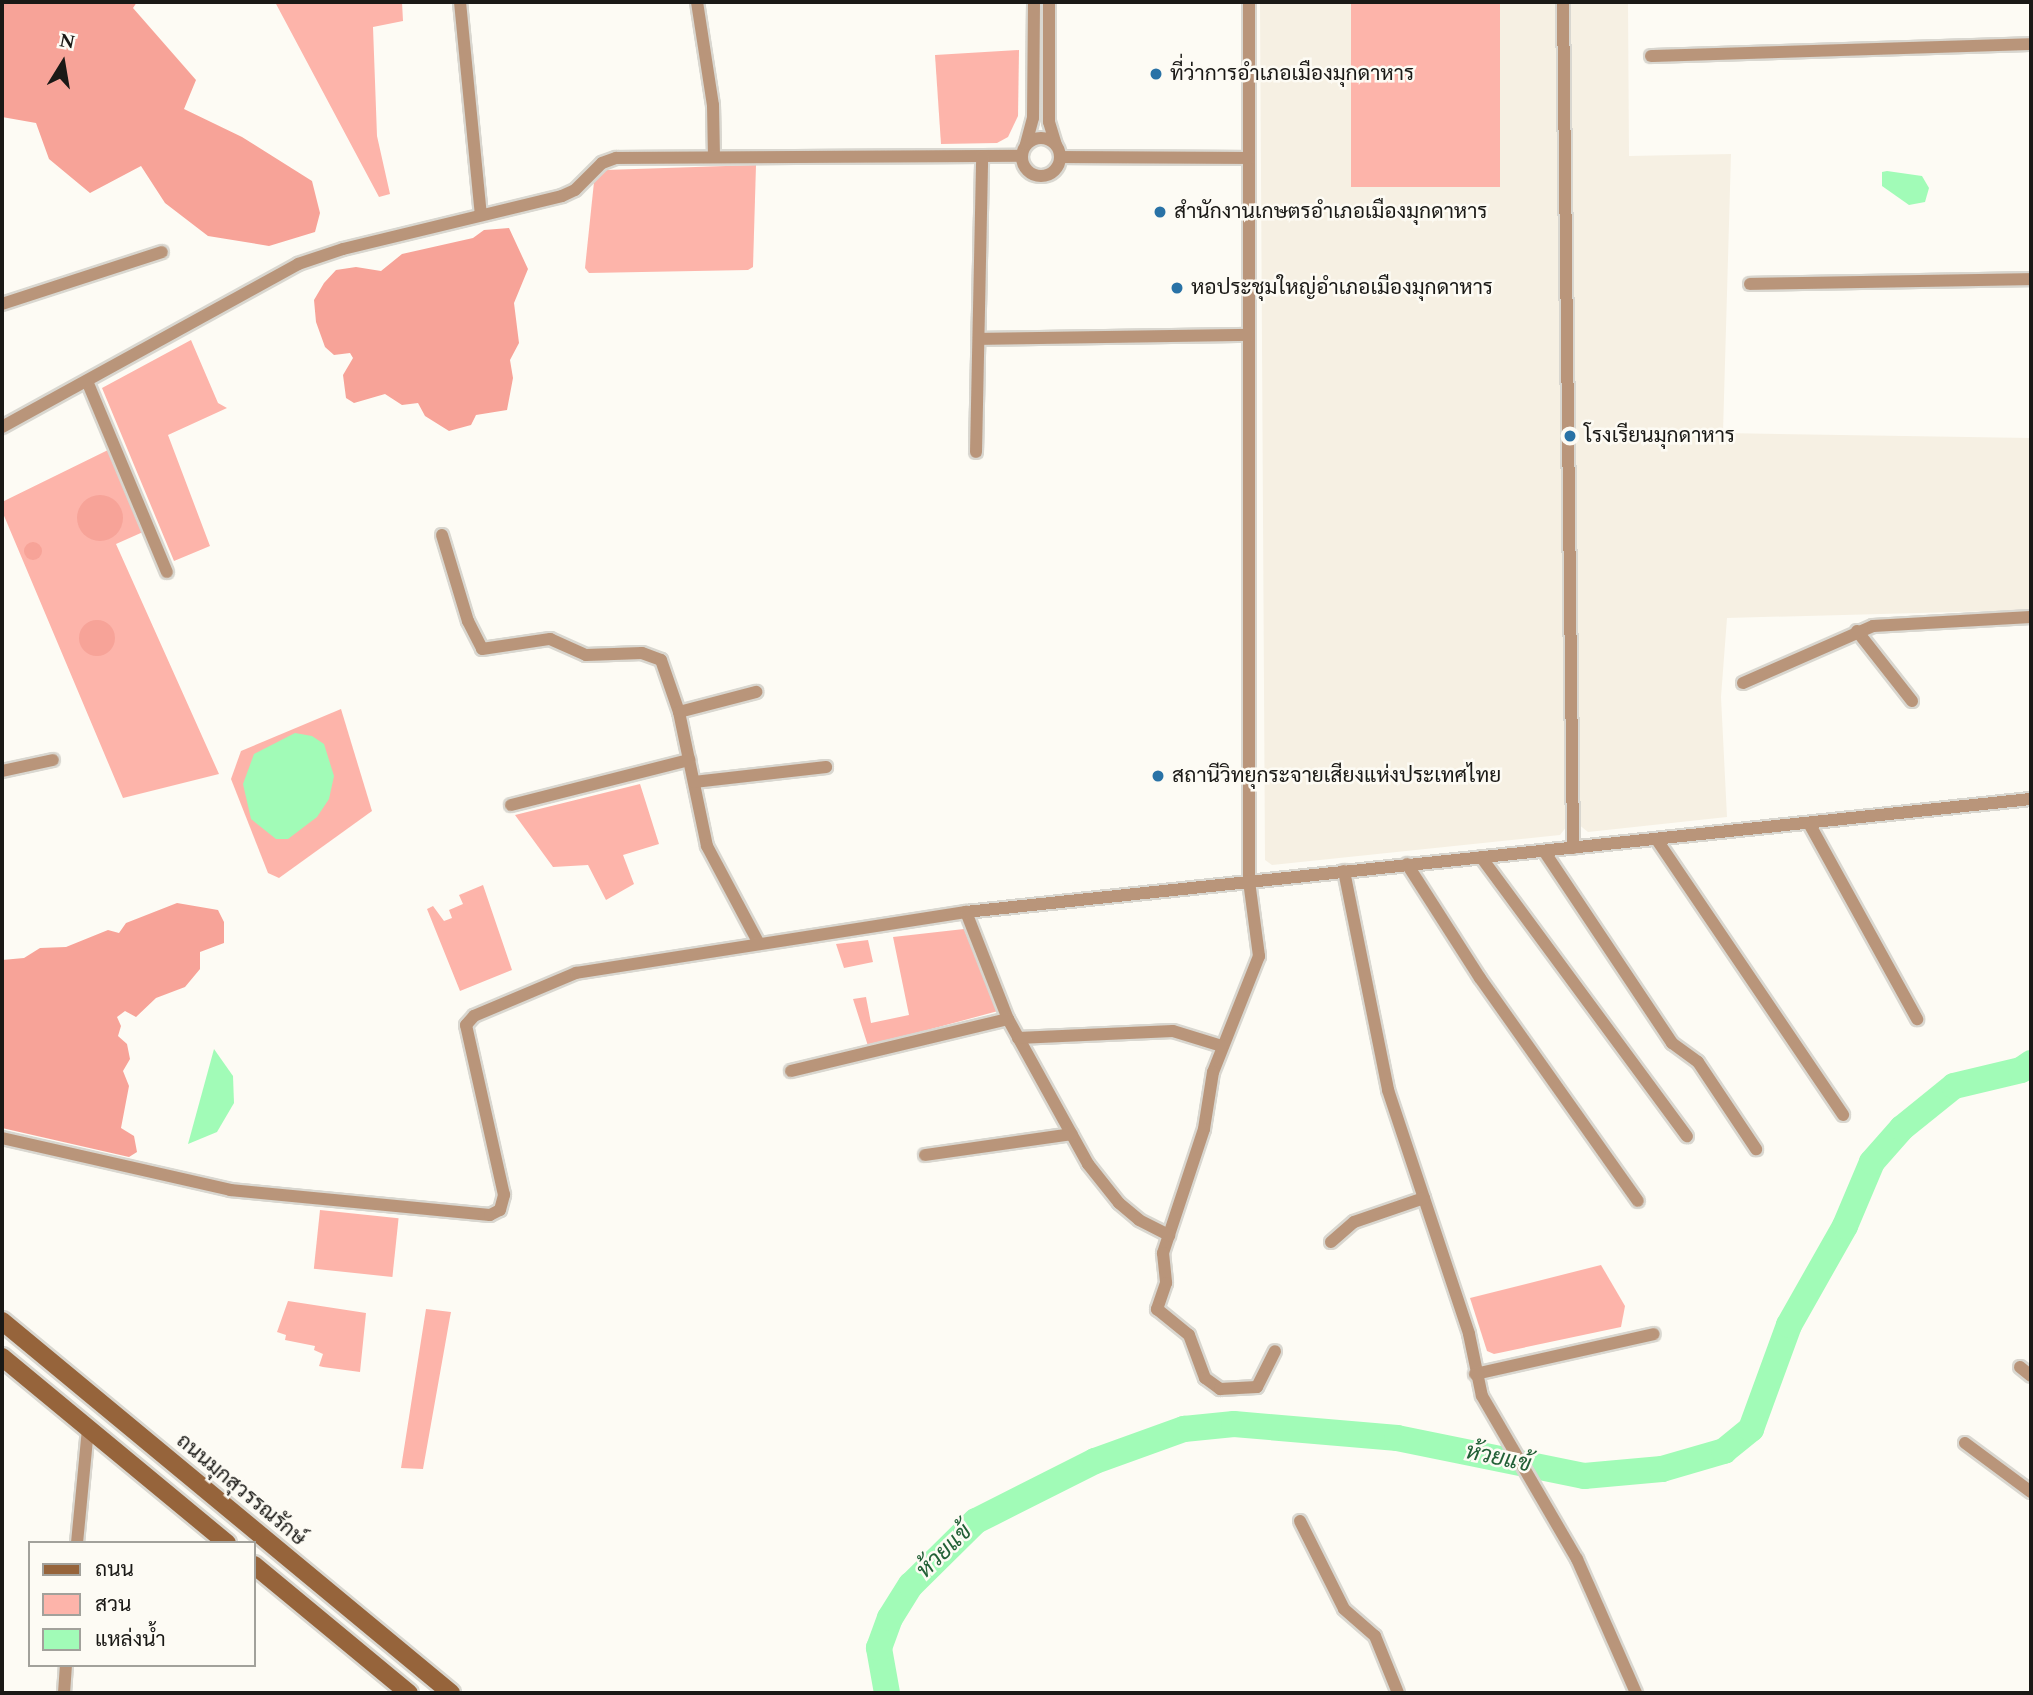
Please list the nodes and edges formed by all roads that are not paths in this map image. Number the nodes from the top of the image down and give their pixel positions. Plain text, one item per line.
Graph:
1 (460, 2) edge
2 (697, 2) edge
3 (1034, 2) edge
4 (1049, 2) edge
5 (1249, 2) edge
6 (1563, 2) edge
7 (2031, 44) edge
8 (1651, 56) dead end
9 (1024, 150) junction
10 (1058, 151) junction
11 (982, 156) junction
12 (714, 157) junction
13 (1249, 158) junction
14 (481, 215) junction
15 (162, 252) dead end
16 (2031, 279) edge
17 (1750, 284) dead end
18 (2, 304) edge
19 (1248, 335) junction
20 (979, 339) junction
21 (87, 381) junction
22 (2, 427) edge
23 (976, 452) dead end
24 (442, 535) dead end
25 (167, 572) dead end
26 (2031, 617) edge
27 (1857, 631) junction
28 (1743, 683) dead end
29 (756, 692) dead end
30 (1912, 701) dead end
31 (679, 712) junction
32 (53, 760) dead end
33 (689, 761) junction
34 (826, 767) dead end
35 (2, 771) edge
36 (694, 782) junction
37 (2031, 799) edge
38 (511, 804) dead end
39 (1810, 825) junction
40 (1657, 840) junction
41 (1573, 848) junction
42 (1544, 851) junction
43 (1480, 857) junction
44 (1407, 864) junction
45 (1344, 871) junction
46 (1249, 881) junction
47 (966, 912) junction
48 (758, 942) junction
49 (1917, 1019) dead end
50 (1008, 1020) junction
51 (1018, 1038) junction
52 (1222, 1046) junction
53 (791, 1071) dead end
54 (1843, 1115) dead end
55 (1072, 1134) junction
56 (1687, 1136) dead end
57 (2, 1138) edge
58 (1756, 1149) dead end
59 (925, 1155) dead end
60 (1424, 1198) junction
61 (1639, 1201) dead end
62 (1169, 1235) junction
63 (1331, 1242) dead end
64 (2, 1321) edge
65 (1654, 1334) dead end
66 (1275, 1351) dead end
67 (2, 1357) edge
68 (2020, 1367) dead end
69 (65, 1373) junction
70 (1475, 1374) junction
71 (2031, 1376) edge
72 (46, 1394) junction
73 (88, 1428) junction
74 (1965, 1443) dead end
75 (2031, 1492) edge
76 (1300, 1521) dead end
77 (77, 1541) edge
78 (225, 1541) edge
79 (256, 1567) edge
80 (66, 1667) edge
81 (64, 1693) edge
82 (409, 1693) edge
83 (451, 1693) edge
84 (1398, 1693) edge
85 (1636, 1693) edge

1 - 14 street
2 - 12 street
3 - 9 street
4 - 10 street
5 - 13 street
6 - 41 street
7 - 8 street
9 - 10 street
9 - 10 street
9 - 11 street
10 - 13 street
11 - 12 street
11 - 20 street
12 - 14 street
13 - 19 street
14 - 21 street
15 - 18 street
16 - 17 street
19 - 20 street
19 - 46 street
20 - 23 street
21 - 22 street
21 - 25 street
24 - 31 street
26 - 27 street
27 - 28 street
27 - 30 street
29 - 31 street
31 - 33 street
32 - 35 street
33 - 36 street
33 - 38 street
34 - 36 street
36 - 48 street
37 - 39 street
39 - 40 street
39 - 49 street
40 - 41 street
40 - 54 street
41 - 42 street
42 - 43 street
42 - 58 street
43 - 44 street
43 - 56 street
44 - 45 street
44 - 61 street
45 - 46 street
45 - 60 street
46 - 47 street
46 - 52 street
47 - 48 street
47 - 50 street
48 - 57 street
50 - 51 street
50 - 53 street
51 - 52 street
51 - 55 street
52 - 62 street
55 - 59 street
55 - 62 street
60 - 63 street
60 - 70 street
62 - 66 street
64 - 69 main road, ถนนมุกสุวรรณรักษ์
65 - 70 street
67 - 72 main road
68 - 71 street
69 - 72 main road
69 - 83 main road, ถนนมุกสุวรรณรักษ์
70 - 85 street
72 - 73 main road
73 - 77 street
73 - 78 main road
74 - 75 street
76 - 84 street
79 - 82 main road
80 - 81 street

